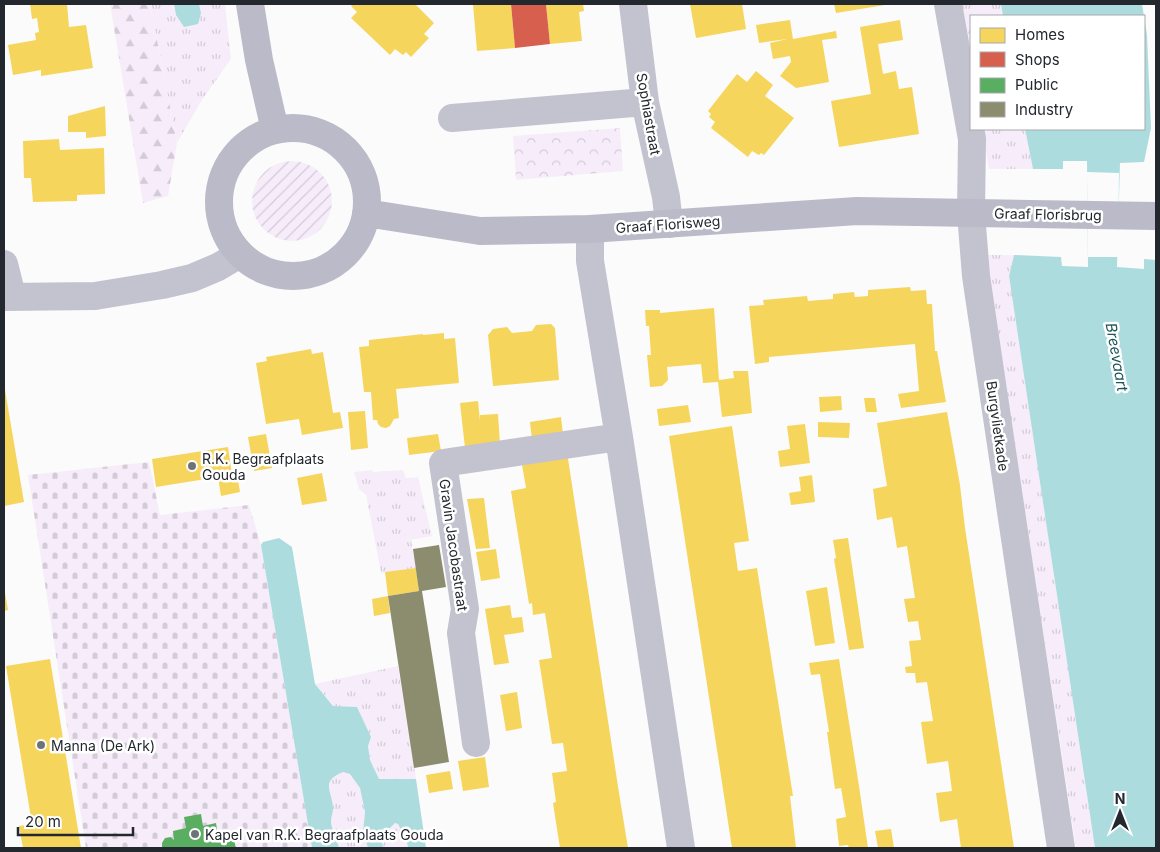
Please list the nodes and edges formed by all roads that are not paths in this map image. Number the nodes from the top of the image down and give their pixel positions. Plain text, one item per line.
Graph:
1 (250, 4) edge
2 (633, 4) edge
3 (948, 4) edge
4 (645, 102) junction
5 (452, 118) dead end
6 (970, 128) edge
7 (275, 130) junction
8 (970, 130) edge
9 (366, 213) junction
10 (971, 213) junction
11 (1156, 216) edge
12 (669, 224) junction
13 (590, 229) junction
14 (240, 254) junction
15 (4, 264) edge
16 (8, 296) edge
17 (619, 437) junction
18 (476, 744) dead end
19 (681, 848) edge
20 (1061, 848) edge

1 - 7 main road
2 - 4 street, Sophiastraat
3 - 6 street, Burgvlietkade
4 - 5 street
4 - 12 street, Sophiastraat
7 - 9 main road
7 - 14 main road
8 - 10 street, Burgvlietkade
9 - 13 main road, Graaf Florisweg
9 - 14 main road
10 - 11 main road, Graaf Florisbrug
10 - 12 main road, Graaf Florisweg
10 - 20 street, Burgvlietkade
12 - 13 main road, Graaf Florisweg
13 - 17 street
14 - 16 street
15 - 16 street
17 - 18 street, Gravin Jacobastraat
17 - 19 street

